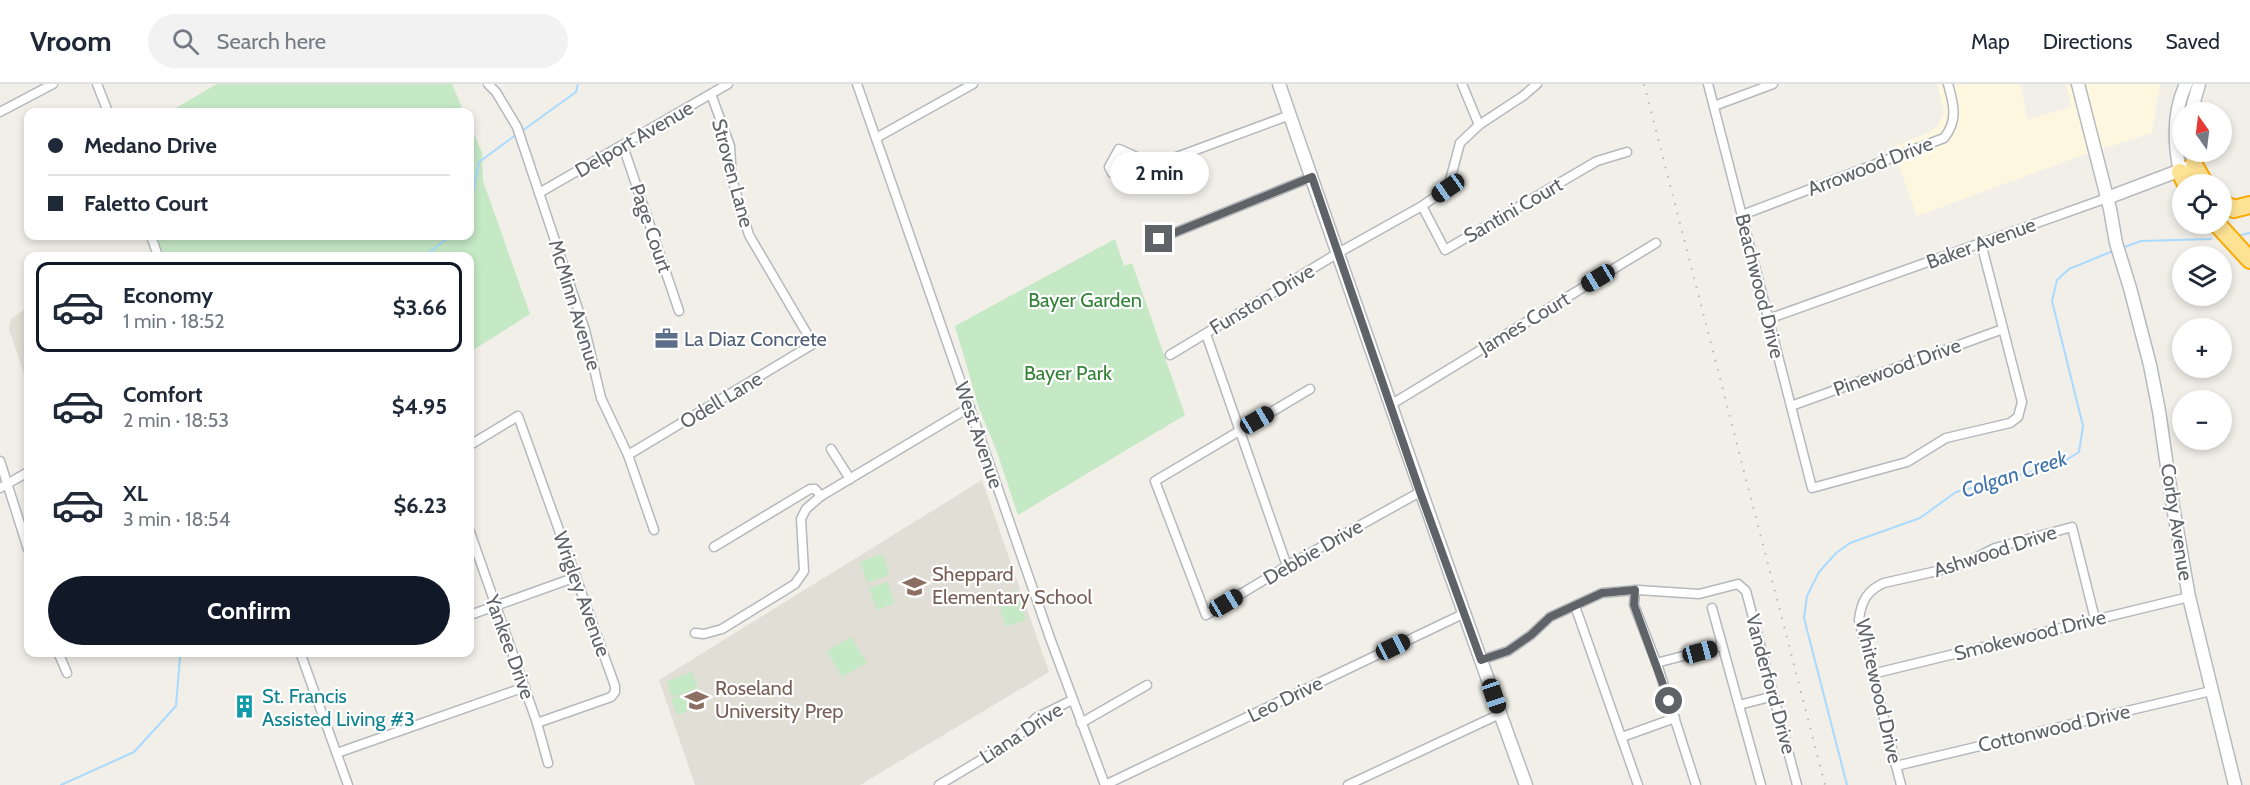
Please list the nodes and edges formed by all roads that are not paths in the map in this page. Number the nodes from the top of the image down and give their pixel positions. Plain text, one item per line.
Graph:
1 (53, 84) edge
2 (98, 84) edge
3 (488, 84) edge
4 (728, 84) edge
5 (857, 84) edge
6 (973, 84) edge
7 (1279, 84) edge
8 (1462, 84) edge
9 (1537, 84) edge
10 (1708, 84) edge
11 (1773, 84) edge
12 (1948, 84) edge
13 (2078, 84) edge
14 (2186, 84) edge
15 (2199, 84) edge
16 (711, 94) junction
17 (2194, 102) edge
18 (1714, 106) junction
19 (107, 108) edge
20 (0, 112) edge
21 (1290, 116) junction
22 (1479, 125) junction
23 (876, 138) junction
24 (622, 146) junction
25 (1627, 152) dead end
26 (2188, 168) edge
27 (1136, 172) dead end
28 (1312, 177) junction
29 (539, 193) junction
30 (2107, 198) junction
31 (2250, 205) edge
32 (1422, 206) junction
33 (2232, 208) edge
34 (1742, 215) junction
35 (2226, 234) edge
36 (1159, 239) dead end
37 (1656, 243) dead end
38 (1981, 243) junction
39 (1338, 253) junction
40 (2250, 260) edge
41 (679, 311) dead end
42 (1768, 319) junction
43 (2003, 329) junction
44 (1206, 334) junction
45 (813, 344) joint
46 (1170, 355) dead end
47 (1310, 389) dead end
48 (1392, 404) junction
49 (1791, 406) junction
50 (970, 407) junction
51 (1239, 430) junction
52 (474, 443) edge
53 (831, 448) dead end
54 (628, 455) junction
55 (0, 461) edge
56 (24, 474) edge
57 (850, 479) junction
58 (4, 486) edge
59 (1420, 492) junction
60 (821, 496) junction
61 (654, 530) dead end
62 (24, 538) edge
63 (474, 543) edge
64 (714, 547) dead end
65 (1287, 566) junction
66 (576, 578) junction
67 (1635, 590) junction
68 (1865, 597) joint
69 (2189, 597) junction
70 (496, 606) junction
71 (1575, 606) junction
72 (1712, 608) dead end
73 (1465, 613) junction
74 (474, 614) edge
75 (2096, 619) junction
76 (694, 633) dead end
77 (1722, 646) junction
78 (60, 657) edge
79 (302, 657) edge
80 (1481, 660) junction
81 (1656, 663) junction
82 (67, 673) dead end
83 (1872, 674) junction
84 (1146, 685) dead end
85 (525, 687) junction
86 (2211, 691) junction
87 (1774, 696) junction
88 (1072, 700) junction
89 (1739, 705) junction
90 (1500, 714) junction
91 (1675, 718) junction
92 (537, 723) junction
93 (1081, 723) junction
94 (1622, 737) junction
95 (337, 753) junction
96 (548, 763) dead end
97 (1896, 766) junction
98 (348, 785) edge
99 (939, 785) edge
100 (1105, 785) edge
101 (1348, 785) edge
102 (1526, 785) edge
103 (1638, 785) edge
104 (1696, 785) edge
105 (1761, 785) edge
106 (1797, 785) edge
107 (1901, 785) edge
108 (2235, 785) edge

1 - 20 street
2 - 19 street
3 - 29 street, McMinn Avenue
4 - 16 street, Delport Avenue
5 - 23 street, West Avenue
6 - 23 street
7 - 21 main road
8 - 22 street
9 - 22 street, Funston Drive
10 - 18 street, Beachwood Drive
11 - 18 street
12 - 34 street, Arrowood Drive
13 - 30 main road, Corby Avenue
14 - 26 main road
15 - 17 main road
16 - 24 street, Delport Avenue
16 - 45 street, Stroven Lane
18 - 34 street, Beachwood Drive
21 - 27 street
21 - 28 main road
22 - 32 street, Funston Drive
23 - 50 street, West Avenue
24 - 29 street, Delport Avenue
24 - 41 street, Page Court
25 - 32 street, Santini Court
26 - 30 main road, Baker Avenue
28 - 36 street
28 - 39 main road
29 - 54 street, McMinn Avenue
30 - 38 street, Baker Avenue
30 - 69 main road, Corby Avenue
31 - 33 highway
32 - 39 street, Funston Drive
34 - 42 street, Beachwood Drive
35 - 40 highway
37 - 48 street, James Court
38 - 42 street, Baker Avenue
38 - 43 street
39 - 44 street, Funston Drive
39 - 48 main road
42 - 49 street, Beachwood Drive
43 - 49 street, Pinewood Drive
43 - 49 street, Beachwood Drive
44 - 46 street, Funston Drive
44 - 51 street
45 - 54 street, Odell Lane
47 - 51 street
48 - 59 main road
50 - 57 street
50 - 88 street, West Avenue
51 - 65 street
51 - 65 street, Debbie Drive
52 - 66 street, Wrigley Avenue
53 - 57 street
54 - 61 street, McMinn Avenue
55 - 58 street
56 - 58 street
57 - 60 street
58 - 62 street
59 - 65 street, Debbie Drive
59 - 73 main road
60 - 64 street
60 - 76 street
63 - 70 street, Yankee Drive
66 - 70 street
66 - 92 street, Wrigley Avenue
67 - 71 street
67 - 81 street
67 - 87 street, Vanderford Drive
68 - 75 street, Ashwood Drive
68 - 83 street, Whitewood Drive
69 - 75 street, Smokewood Drive
69 - 86 main road, Corby Avenue
70 - 74 street
70 - 85 street, Yankee Drive
71 - 80 street
71 - 94 street
72 - 77 street
73 - 80 main road
73 - 100 street, Leo Drive
75 - 83 street, Smokewood Drive
77 - 81 street
77 - 89 street
78 - 82 street
79 - 95 street
80 - 90 main road
81 - 91 street
83 - 97 street, Whitewood Drive
84 - 93 street
85 - 92 street, Yankee Drive
85 - 95 street
86 - 97 street, Cottonwood Drive
86 - 108 main road, Corby Avenue
87 - 89 street
87 - 106 street, Vanderford Drive
88 - 93 street, West Avenue
88 - 99 street, Liana Drive
89 - 105 street
90 - 101 street
90 - 102 main road
91 - 94 street
91 - 104 street
92 - 96 street, Yankee Drive
93 - 100 street, West Avenue
94 - 103 street
95 - 98 street
97 - 107 street, Whitewood Drive

